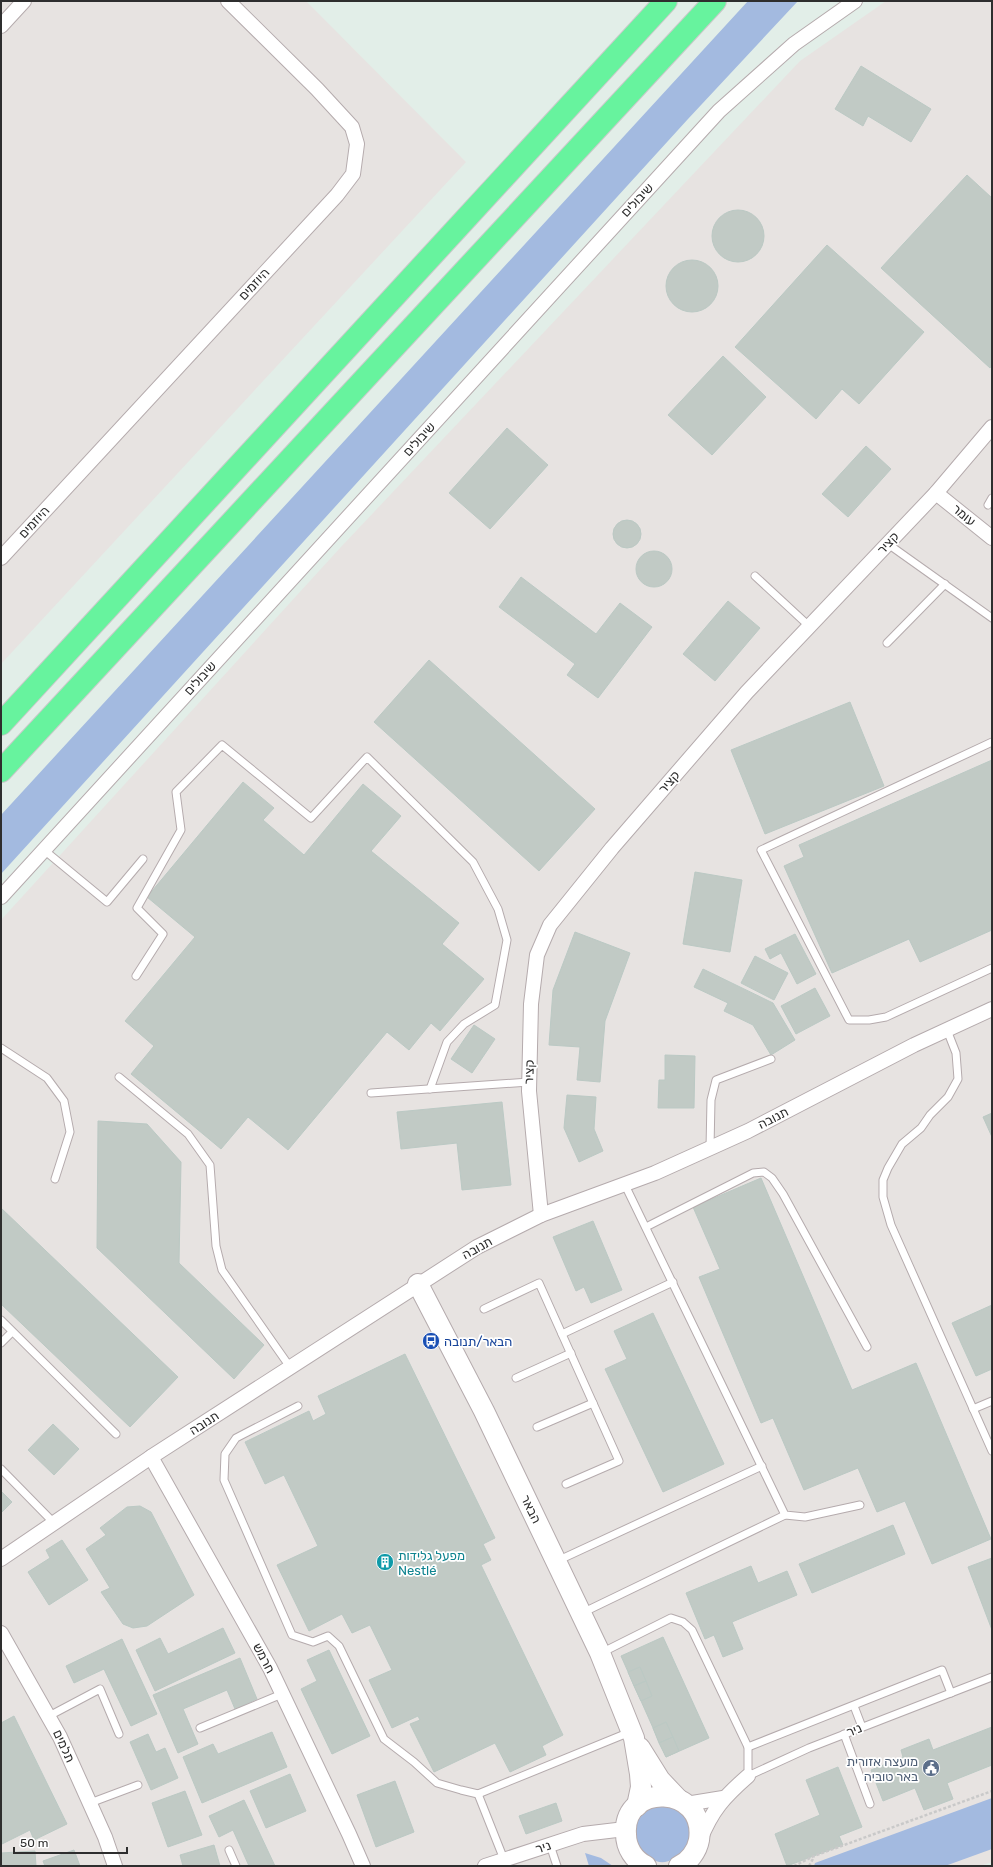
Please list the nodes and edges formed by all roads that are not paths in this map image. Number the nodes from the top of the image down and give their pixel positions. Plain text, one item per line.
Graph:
1 (24, 1) edge
2 (228, 1) edge
3 (666, 1) edge
4 (715, 1) edge
5 (855, 1) edge
6 (1, 26) edge
7 (992, 426) edge
8 (936, 493) junction
9 (992, 498) edge
10 (988, 505) dead end
11 (992, 538) edge
12 (888, 544) junction
13 (1, 558) edge
14 (755, 576) dead end
15 (945, 584) junction
16 (992, 618) edge
17 (809, 626) junction
18 (886, 643) dead end
19 (1, 724) edge
20 (992, 742) edge
21 (1, 772) edge
22 (44, 850) junction
23 (143, 858) dead end
24 (1, 897) edge
25 (992, 968) edge
26 (136, 976) dead end
27 (992, 1009) edge
28 (947, 1030) junction
29 (1, 1048) edge
30 (771, 1059) dead end
31 (119, 1077) dead end
32 (529, 1082) junction
33 (430, 1089) junction
34 (371, 1093) dead end
35 (710, 1148) junction
36 (54, 1179) dead end
37 (625, 1185) junction
38 (541, 1215) junction
39 (646, 1227) junction
40 (673, 1282) junction
41 (418, 1284) junction
42 (484, 1309) dead end
43 (1, 1320) edge
44 (12, 1332) junction
45 (562, 1334) junction
46 (1, 1343) edge
47 (866, 1347) dead end
48 (571, 1353) junction
49 (290, 1367) junction
50 (516, 1378) dead end
51 (992, 1401) edge
52 (593, 1403) junction
53 (298, 1406) dead end
54 (973, 1409) junction
55 (537, 1427) dead end
56 (116, 1434) dead end
57 (992, 1451) edge
58 (152, 1457) junction
59 (762, 1466) junction
60 (1, 1469) edge
61 (566, 1484) dead end
62 (860, 1505) dead end
63 (786, 1515) junction
64 (54, 1523) junction
65 (1, 1559) edge
66 (557, 1562) junction
67 (581, 1613) junction
68 (1, 1633) edge
69 (600, 1653) junction
70 (992, 1677) edge
71 (951, 1692) junction
72 (282, 1694) junction
73 (854, 1706) junction
74 (49, 1716) junction
75 (862, 1727) junction
76 (200, 1728) dead end
77 (119, 1734) dead end
78 (844, 1734) junction
79 (633, 1735) junction
80 (748, 1747) junction
81 (748, 1776) junction
82 (138, 1785) dead end
83 (478, 1794) junction
84 (723, 1798) junction
85 (682, 1802) junction
86 (90, 1803) junction
87 (870, 1804) dead end
88 (637, 1806) junction
89 (625, 1829) junction
90 (698, 1844) junction
91 (550, 1845) junction
92 (229, 1850) dead end
93 (632, 1858) edge
94 (506, 1863) edge
95 (115, 1866) edge
96 (236, 1866) edge
97 (363, 1866) edge
98 (485, 1866) edge
99 (557, 1866) edge
100 (646, 1866) edge
101 (679, 1866) edge

1 - 6 street
2 - 13 street, היוזמים
3 - 19 highway
4 - 21 highway
5 - 22 street, שיבולים
7 - 8 street, קציר
8 - 11 street, עומר
8 - 12 street, קציר
9 - 10 lane
12 - 15 lane
12 - 17 street, קציר
14 - 17 lane
15 - 16 lane
15 - 18 lane
17 - 32 street, קציר
20 - 25 lane
22 - 23 lane
22 - 24 street, שיבולים
26 - 33 lane
27 - 28 street, תנובה
28 - 35 street, תנובה
28 - 54 lane
29 - 36 lane
30 - 35 lane
31 - 49 lane
32 - 33 lane
32 - 38 street, קציר
33 - 34 lane
35 - 37 street, תנובה
37 - 38 street, תנובה
37 - 39 lane
38 - 41 street, תנובה
39 - 40 lane
39 - 47 lane
40 - 45 lane
40 - 59 lane
41 - 49 street, תנובה
41 - 66 street, הבאר
42 - 45 lane
43 - 44 lane
44 - 46 lane
44 - 56 lane
45 - 48 lane
48 - 50 lane
48 - 52 lane
49 - 58 street, תנובה
51 - 54 lane
52 - 55 lane
52 - 61 lane
53 - 83 lane
54 - 57 lane
58 - 64 street, תנובה
58 - 72 street, חרמש
59 - 63 lane
59 - 66 lane
60 - 64 lane
62 - 63 lane
63 - 67 lane
64 - 65 street, תנובה
66 - 67 street, הבאר
67 - 69 street, הבאר
68 - 74 street, תלמים
69 - 79 street, הבאר
69 - 80 lane
70 - 71 lane, ניר
71 - 73 lane
71 - 75 lane, ניר
72 - 76 lane
72 - 97 street, חרמש
73 - 75 lane
73 - 80 lane
74 - 77 lane
74 - 86 street, תלמים
75 - 78 lane, ניר
78 - 81 lane, ניר
78 - 87 lane
79 - 83 lane
79 - 85 street, הבאר
79 - 88 street, הבאר
80 - 81 lane
81 - 84 street, ניר
82 - 86 lane
83 - 94 lane
84 - 85 street
84 - 90 street, ניר
85 - 88 street
85 - 90 street, הבאר
86 - 95 street, תלמים
88 - 89 street
89 - 91 street, ניר
89 - 93 street
90 - 101 street
91 - 94 street, ניר
91 - 99 lane
92 - 96 lane
93 - 100 street
94 - 98 street, ניר

